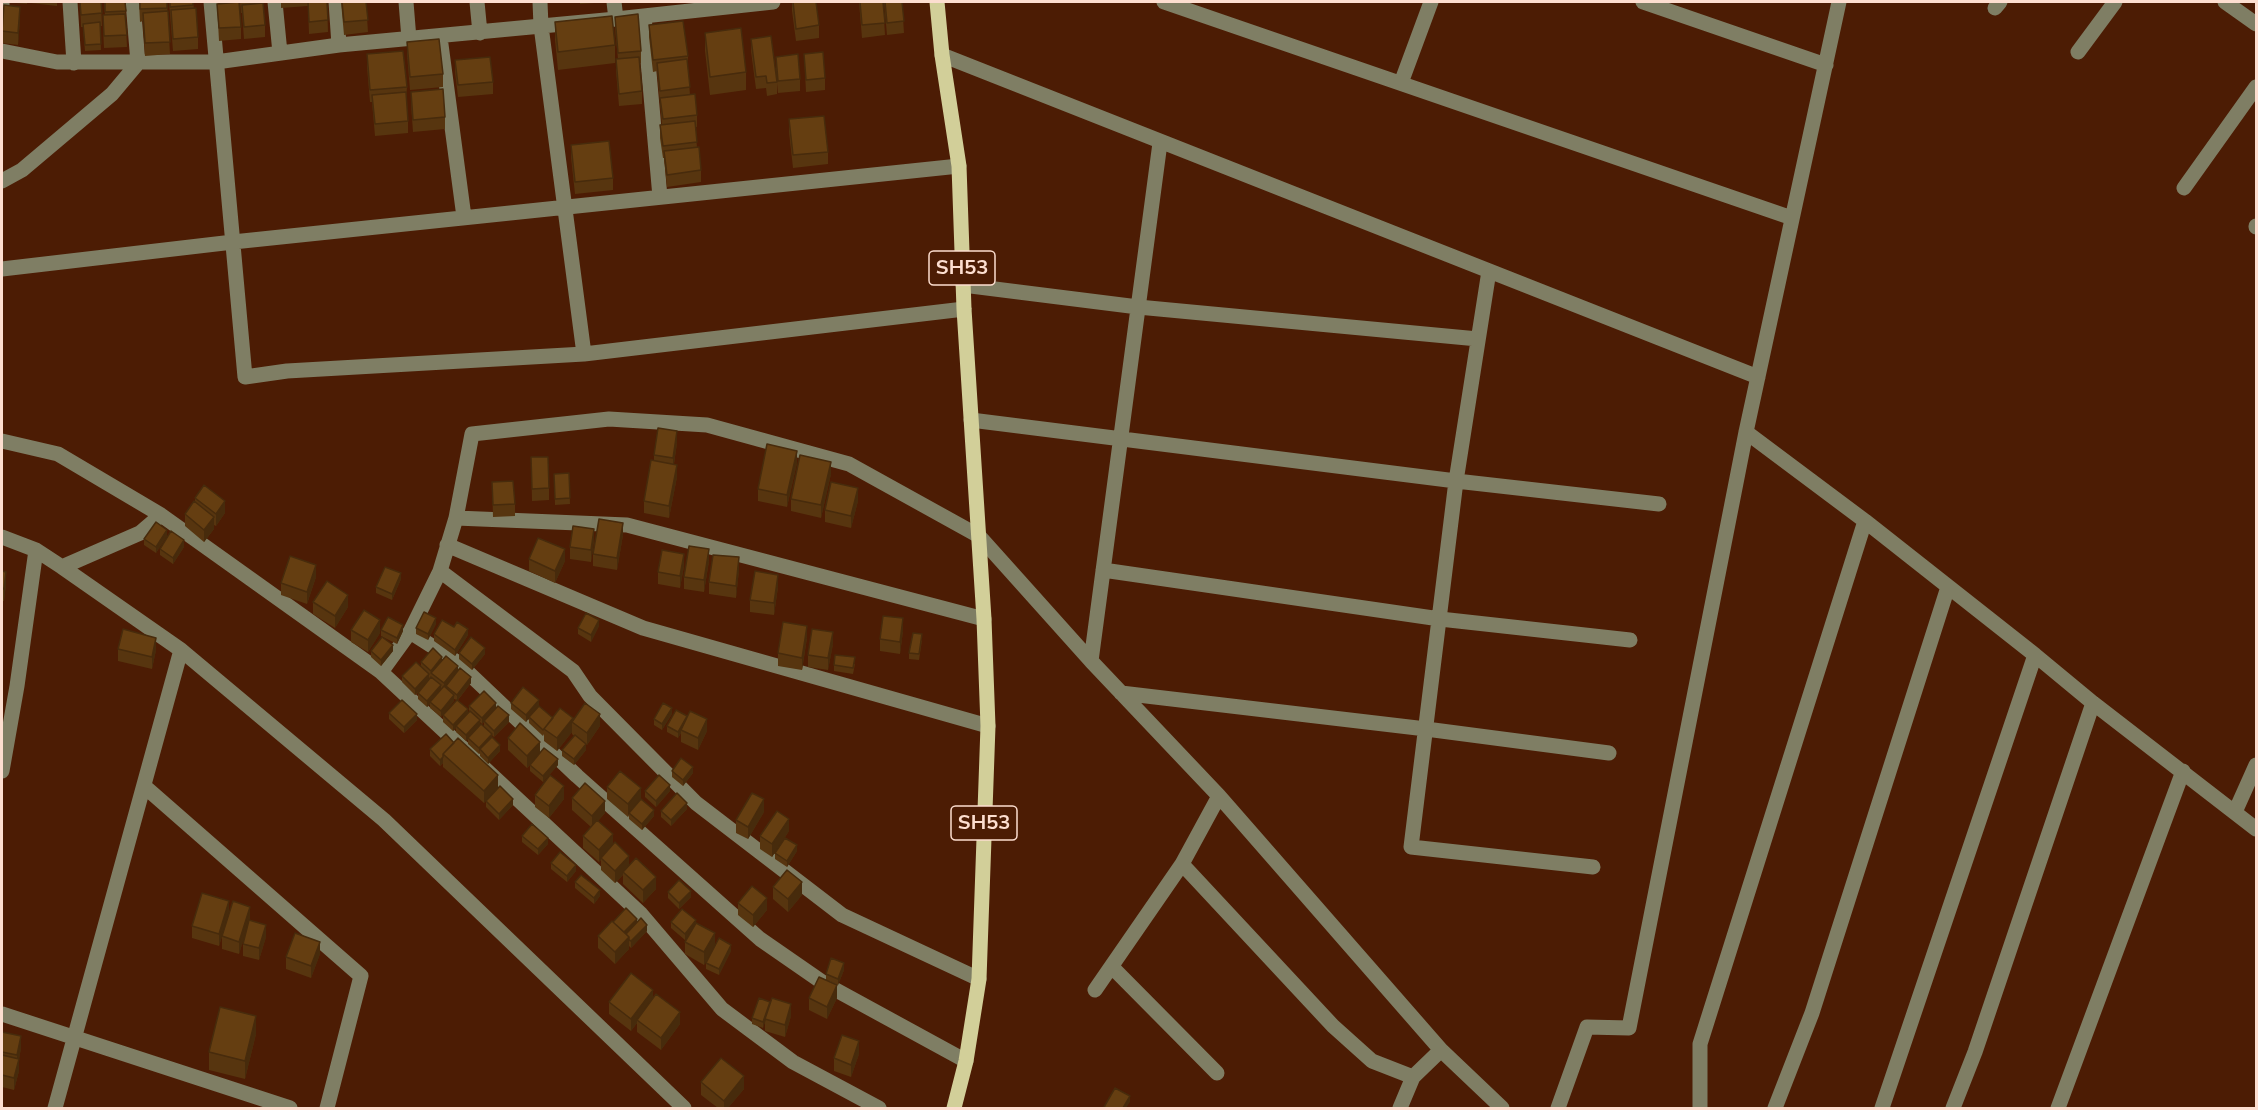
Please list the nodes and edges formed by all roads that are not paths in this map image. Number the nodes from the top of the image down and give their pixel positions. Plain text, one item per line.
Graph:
1 (2, 2) edge
2 (70, 2) edge
3 (133, 2) edge
4 (211, 2) edge
5 (275, 2) edge
6 (336, 2) edge
7 (406, 2) edge
8 (477, 2) edge
9 (540, 2) edge
10 (614, 2) edge
11 (773, 2) edge
12 (937, 2) edge
13 (1164, 2) edge
14 (1431, 2) edge
15 (1643, 2) edge
16 (1839, 2) edge
17 (2115, 2) edge
18 (2225, 2) edge
19 (708, 6) edge
20 (2, 7) edge
21 (644, 16) junction
22 (616, 19) junction
23 (2256, 24) edge
24 (541, 26) junction
25 (480, 33) junction
26 (440, 37) junction
27 (409, 39) junction
28 (339, 45) junction
29 (2, 51) edge
30 (2078, 52) dead end
31 (280, 53) junction
32 (942, 55) junction
33 (216, 62) junction
34 (74, 63) junction
35 (138, 63) junction
36 (1826, 65) junction
37 (1401, 83) junction
38 (2256, 87) edge
39 (1160, 143) junction
40 (959, 166) junction
41 (2, 180) edge
42 (2184, 188) dead end
43 (660, 196) junction
44 (565, 207) junction
45 (464, 217) junction
46 (1792, 218) junction
47 (233, 242) junction
48 (2, 269) edge
49 (1489, 271) junction
50 (963, 285) junction
51 (1138, 307) junction
52 (964, 309) junction
53 (1478, 339) junction
54 (584, 354) junction
55 (1758, 377) junction
56 (971, 420) junction
57 (1746, 432) junction
58 (1120, 438) junction
59 (2, 441) edge
60 (1456, 481) junction
61 (1659, 504) dead end
62 (161, 514) junction
63 (456, 518) junction
64 (1865, 521) junction
65 (978, 536) junction
66 (2, 537) edge
67 (447, 545) junction
68 (36, 550) junction
69 (62, 567) junction
70 (1102, 570) junction
71 (440, 571) junction
72 (1948, 587) junction
73 (1440, 619) junction
74 (984, 620) junction
75 (410, 632) junction
76 (1630, 640) dead end
77 (181, 650) junction
78 (2035, 655) junction
79 (1090, 661) junction
80 (381, 672) junction
81 (2, 682) edge
82 (17, 686) junction
83 (1121, 693) junction
84 (2093, 703) junction
85 (988, 726) junction
86 (1426, 729) junction
87 (1609, 753) dead end
88 (2256, 765) edge
89 (2, 771) edge
90 (2183, 771) junction
91 (144, 786) junction
92 (1219, 796) junction
93 (2235, 812) junction
94 (2256, 829) edge
95 (1182, 864) junction
96 (1593, 867) dead end
97 (1112, 967) junction
98 (979, 979) junction
99 (1095, 990) dead end
100 (2, 1014) edge
101 (75, 1037) junction
102 (1441, 1050) junction
103 (966, 1061) junction
104 (1217, 1073) dead end
105 (1413, 1077) junction
106 (55, 1108) edge
107 (290, 1108) edge
108 (327, 1108) edge
109 (684, 1108) edge
110 (879, 1108) edge
111 (954, 1108) edge
112 (1400, 1108) edge
113 (1502, 1108) edge
114 (1558, 1108) edge
115 (1700, 1108) edge
116 (1775, 1108) edge
117 (1882, 1108) edge
118 (1953, 1108) edge
119 (2058, 1108) edge

1 - 20 street
2 - 34 street
3 - 35 street
4 - 33 street
5 - 31 street
6 - 28 street
7 - 27 street
8 - 25 street
9 - 24 street
10 - 22 street
11 - 19 street
12 - 32 main road, SH53
13 - 37 street
14 - 37 street
15 - 36 street
16 - 36 street
17 - 30 street
18 - 23 street
19 - 21 street
21 - 22 street
21 - 43 street
22 - 24 street
24 - 25 street
24 - 44 street
25 - 26 street
26 - 27 street
26 - 45 street
27 - 28 street
28 - 31 street
29 - 34 street
31 - 33 street
32 - 39 street
32 - 40 main road, SH53
33 - 35 street
33 - 47 street
34 - 35 street
35 - 41 street
36 - 46 street
37 - 46 street
38 - 42 street
39 - 49 street
39 - 51 street
40 - 43 street
40 - 50 main road, SH53
43 - 44 street
44 - 45 street
44 - 54 street
45 - 47 street
46 - 55 street
47 - 48 street
47 - 54 street
49 - 53 street
49 - 55 street
50 - 51 street
50 - 52 main road, SH53
51 - 53 street
51 - 58 street
52 - 54 street
52 - 56 main road, SH53
53 - 60 street
55 - 57 street
56 - 58 street
56 - 65 main road, SH53
57 - 64 street
57 - 114 street
58 - 60 street
58 - 70 street
59 - 62 street
60 - 61 street
60 - 73 street
62 - 69 street
62 - 80 street
63 - 65 street
63 - 67 street
63 - 74 street
64 - 72 street
64 - 115 street
65 - 74 main road, SH53
65 - 79 street
66 - 68 street
67 - 71 street
67 - 85 street
68 - 69 street
68 - 82 street
69 - 77 street
70 - 73 street
70 - 79 street
71 - 75 street
71 - 98 street
72 - 78 street
72 - 116 street
73 - 76 street
73 - 86 street
74 - 85 main road, SH53
75 - 80 street
75 - 103 street
77 - 91 street
77 - 109 street
78 - 84 street
78 - 117 street
79 - 83 street
80 - 110 street
81 - 82 street
82 - 89 street
83 - 86 street
83 - 92 street
84 - 90 street
84 - 118 street
85 - 98 main road, SH53
86 - 87 street
86 - 96 street
88 - 93 street
90 - 93 street
90 - 119 street
91 - 101 street
91 - 108 street
92 - 95 street
92 - 102 street
93 - 94 street
95 - 97 street
95 - 105 street
97 - 99 street
97 - 104 street
98 - 103 main road, SH53
100 - 101 street
101 - 106 street
101 - 107 street
102 - 105 street
102 - 113 street
103 - 111 main road, SH53
105 - 112 street

